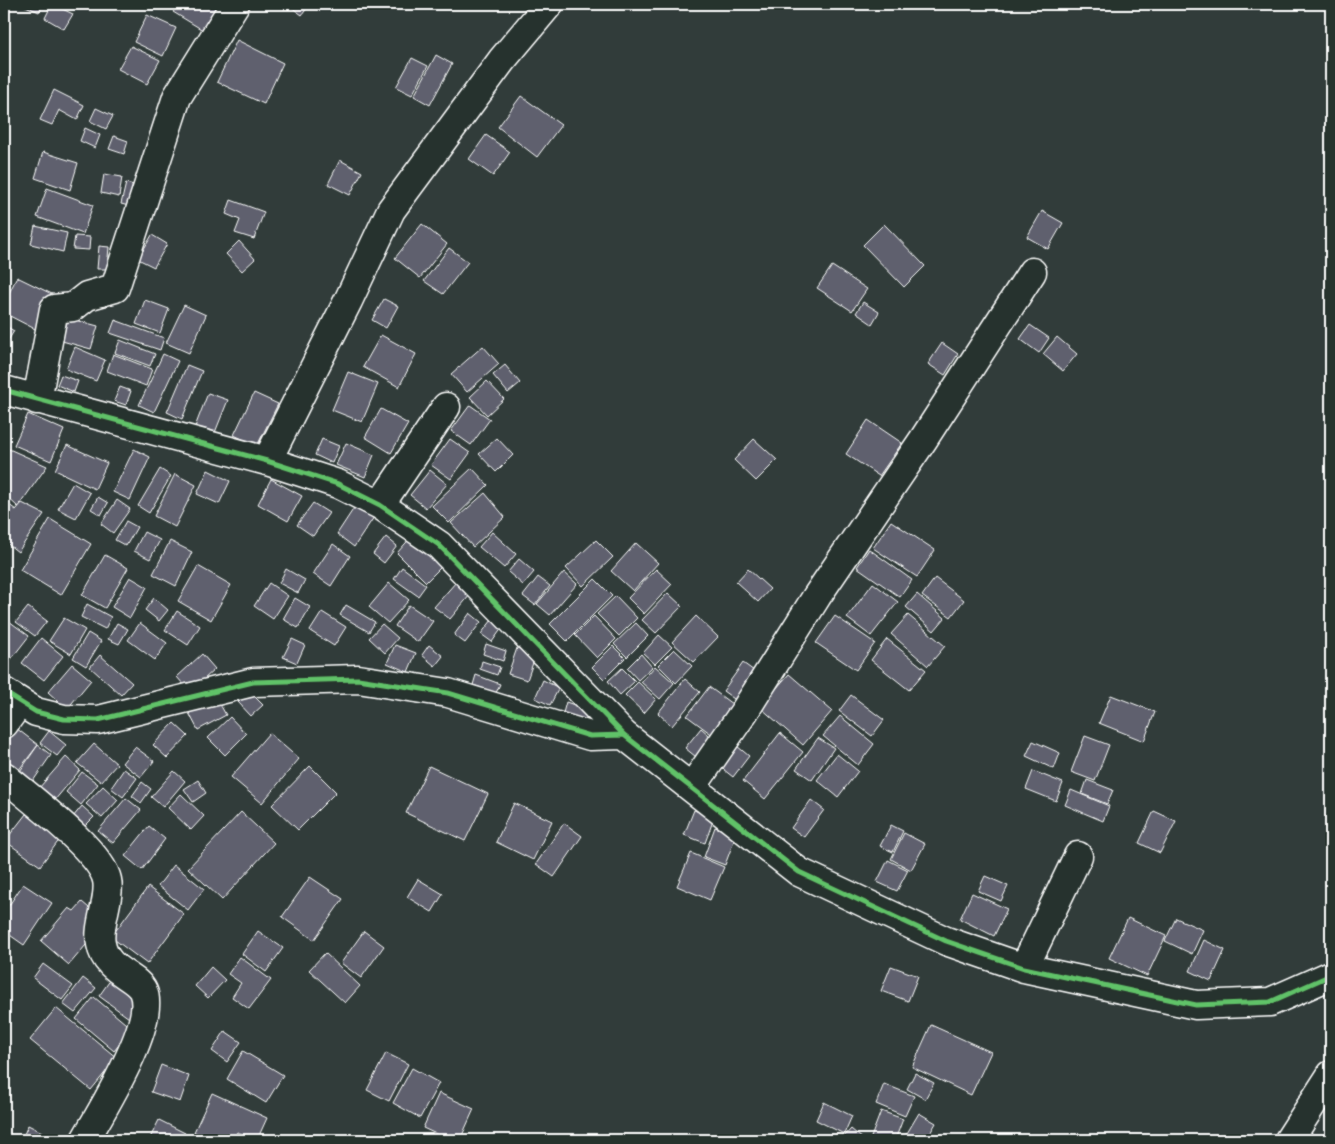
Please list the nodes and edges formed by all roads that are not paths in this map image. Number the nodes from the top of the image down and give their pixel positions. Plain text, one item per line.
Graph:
1 (235, 4) edge
2 (549, 4) edge
3 (1032, 272) dead end
4 (4, 390) edge
5 (37, 400) junction
6 (446, 408) dead end
7 (267, 461) junction
8 (380, 506) junction
9 (12, 697) edge
10 (4, 724) edge
11 (624, 735) junction
12 (4, 776) edge
13 (692, 787) junction
14 (1078, 856) dead end
15 (1024, 968) junction
16 (1331, 975) edge
17 (1331, 1075) edge
18 (85, 1140) edge
19 (1289, 1140) edge

1 - 5 street
2 - 7 street
3 - 13 street
4 - 5 street
5 - 7 street
6 - 8 street
7 - 8 street
8 - 11 street
9 - 10 street
9 - 11 street
11 - 13 street
12 - 18 street
13 - 15 street
14 - 15 street
15 - 16 street
17 - 19 street

